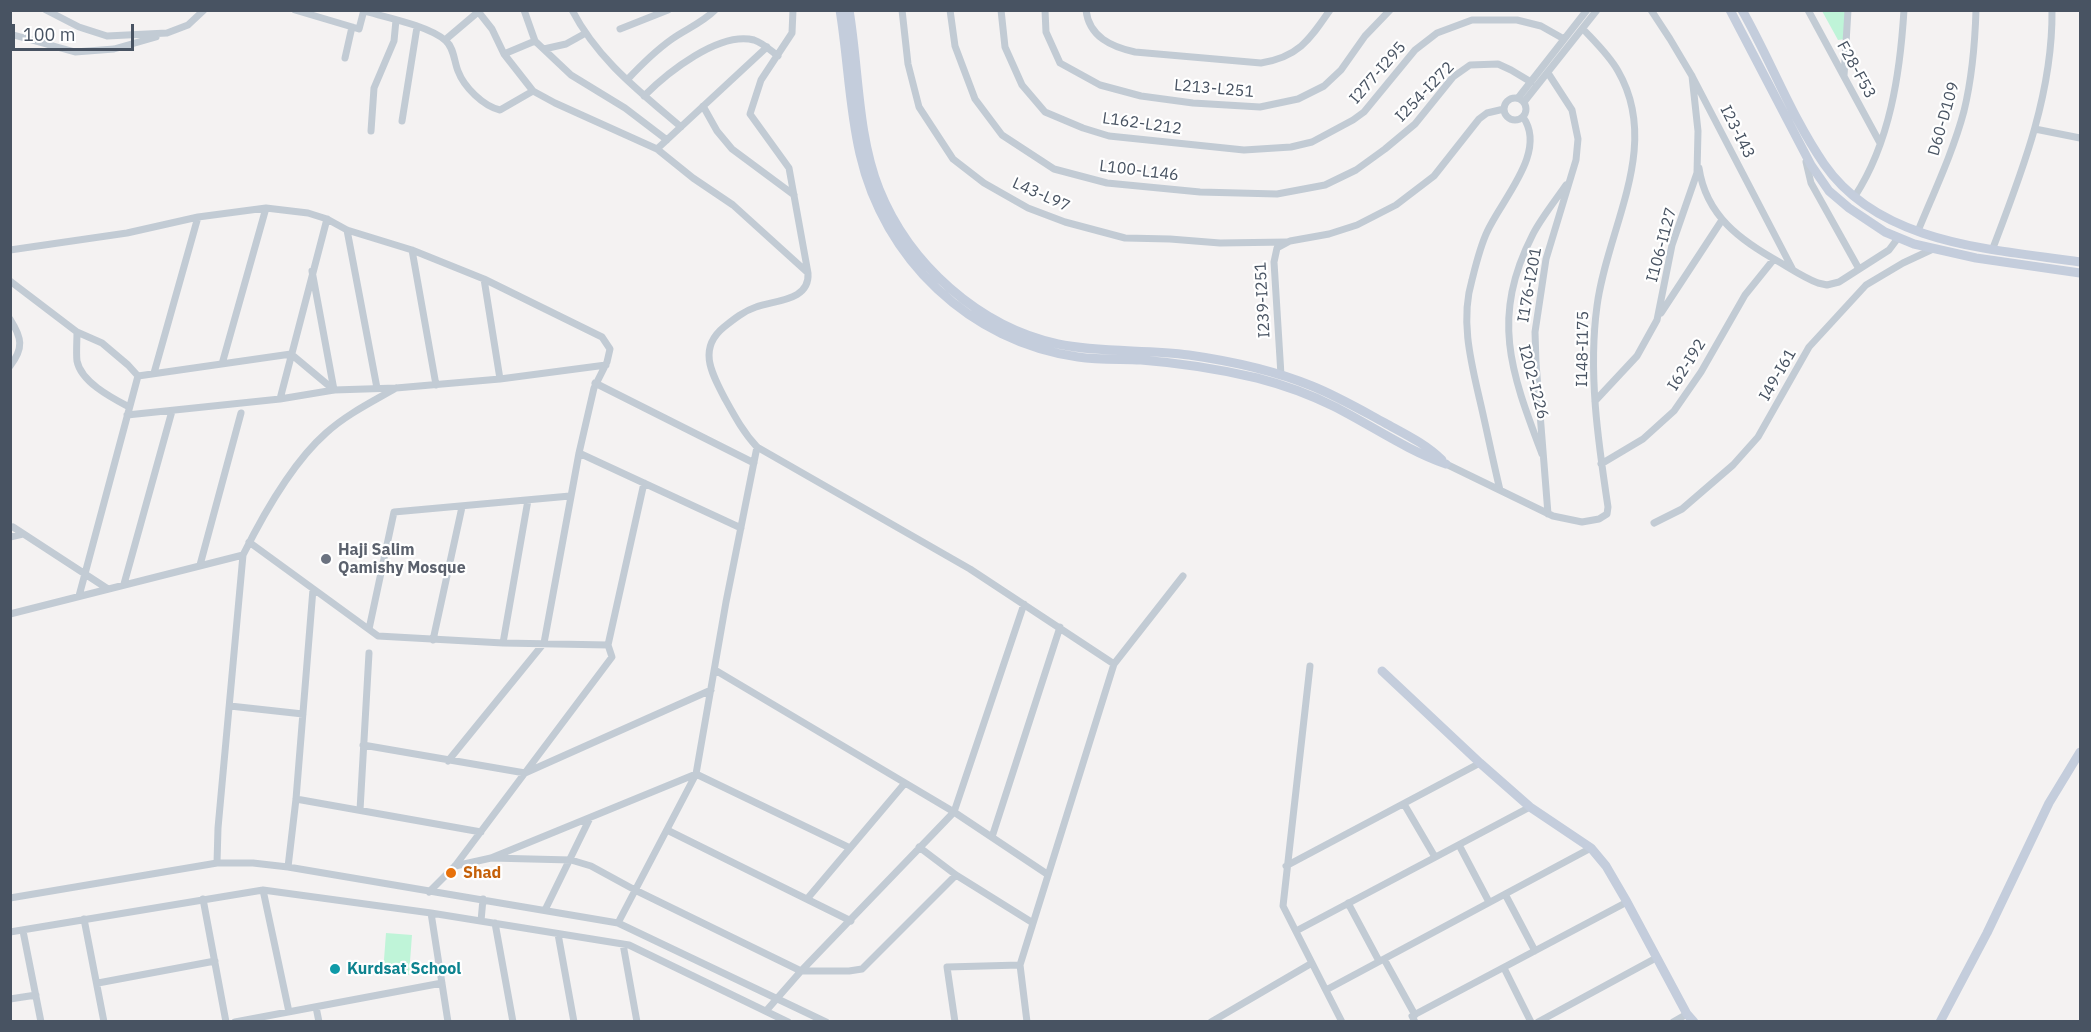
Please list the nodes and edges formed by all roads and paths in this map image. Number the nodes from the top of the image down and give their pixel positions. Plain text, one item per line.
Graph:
1 (46, 10) edge
2 (204, 10) edge
3 (295, 10) edge
4 (524, 10) edge
5 (572, 10) edge
6 (668, 10) edge
7 (715, 10) edge
8 (793, 10) edge
9 (840, 10) edge
10 (849, 10) edge
11 (902, 10) edge
12 (950, 10) edge
13 (1001, 10) edge
14 (1045, 10) edge
15 (1086, 10) edge
16 (1330, 10) edge
17 (1390, 10) edge
18 (1587, 10) edge
19 (1597, 10) edge
20 (1651, 10) edge
21 (1730, 10) edge
22 (1742, 10) edge
23 (1808, 10) edge
24 (1848, 10) edge
25 (1904, 10) edge
26 (1976, 10) edge
27 (2052, 10) edge
28 (364, 11) edge
29 (478, 11) edge
30 (396, 20) junction
31 (352, 27) junction
32 (417, 27) junction
33 (620, 29) dead end
34 (1582, 29) junction
35 (167, 33) junction
36 (10, 34) edge
37 (584, 34) junction
38 (1564, 39) junction
39 (444, 40) junction
40 (536, 41) junction
41 (767, 47) junction
42 (544, 49) junction
43 (504, 54) junction
44 (777, 56) junction
45 (345, 58) dead end
46 (1548, 73) junction
47 (1692, 76) junction
48 (1844, 76) junction
49 (627, 80) junction
50 (1531, 82) junction
51 (533, 90) junction
52 (644, 96) junction
53 (855, 98) junction
54 (1521, 100) junction
55 (703, 106) junction
56 (1504, 109) junction
57 (1523, 117) junction
58 (402, 121) dead end
59 (681, 127) junction
60 (2035, 129) junction
61 (370, 131) dead end
62 (2080, 138) edge
63 (667, 140) junction
64 (1881, 143) junction
65 (657, 149) junction
66 (1244, 150) joint
67 (1805, 156) junction
68 (1698, 162) junction
69 (1571, 178) junction
70 (1277, 194) joint
71 (794, 195) junction
72 (1855, 196) junction
73 (266, 208) junction
74 (198, 217) junction
75 (327, 219) junction
76 (1722, 220) junction
77 (1904, 226) junction
78 (347, 230) junction
79 (1918, 231) junction
80 (1898, 238) junction
81 (1287, 242) junction
82 (1994, 248) junction
83 (1933, 249) junction
84 (10, 250) edge
85 (412, 250) junction
86 (1774, 259) junction
87 (2080, 262) edge
88 (1859, 269) junction
89 (1793, 270) junction
90 (312, 271) junction
91 (808, 273) junction
92 (2080, 273) edge
93 (484, 279) junction
94 (10, 281) edge
95 (10, 319) edge
96 (1657, 320) junction
97 (77, 333) junction
98 (291, 354) junction
99 (222, 364) junction
100 (606, 365) junction
101 (10, 366) edge
102 (154, 373) junction
103 (138, 376) junction
104 (500, 378) junction
105 (1280, 379) junction
106 (595, 383) junction
107 (436, 385) junction
108 (377, 388) junction
109 (396, 388) junction
110 (334, 390) junction
111 (280, 399) junction
112 (1595, 400) junction
113 (129, 407) junction
114 (172, 411) junction
115 (241, 413) dead end
116 (127, 415) junction
117 (757, 447) junction
118 (579, 453) junction
119 (754, 463) junction
120 (1545, 463) junction
121 (1446, 464) joint
122 (1601, 464) junction
123 (644, 483) junction
124 (1500, 490) junction
125 (570, 496) junction
126 (528, 500) junction
127 (462, 507) junction
128 (1548, 514) junction
129 (1654, 523) dead end
130 (12, 527) dead end
131 (741, 528) junction
132 (22, 534) junction
133 (10, 537) edge
134 (249, 542) junction
135 (243, 555) junction
136 (200, 565) junction
137 (85, 574) junction
138 (1183, 576) dead end
139 (124, 585) junction
140 (108, 589) junction
141 (313, 589) junction
142 (79, 596) junction
143 (1024, 604) junction
144 (10, 614) edge
145 (1060, 627) junction
146 (369, 629) junction
147 (433, 640) junction
148 (503, 643) junction
149 (544, 643) junction
150 (608, 645) junction
151 (369, 652) dead end
152 (1114, 664) junction
153 (1310, 666) dead end
154 (715, 669) junction
155 (1382, 671) dead end
156 (711, 690) junction
157 (230, 706) junction
158 (303, 714) junction
159 (363, 745) junction
160 (2080, 752) edge
161 (448, 761) junction
162 (1480, 763) junction
163 (525, 773) junction
164 (696, 774) junction
165 (905, 783) junction
166 (296, 799) junction
167 (1404, 804) junction
168 (1530, 807) junction
169 (360, 810) junction
170 (954, 812) junction
171 (590, 818) junction
172 (667, 830) junction
173 (481, 832) junction
174 (992, 837) junction
175 (1459, 845) junction
176 (920, 847) junction
177 (850, 848) junction
178 (1592, 848) junction
179 (1435, 857) junction
180 (491, 858) junction
181 (571, 860) junction
182 (218, 863) junction
183 (454, 866) junction
184 (1286, 866) junction
185 (288, 867) junction
186 (1047, 874) junction
187 (956, 875) junction
188 (263, 890) junction
189 (635, 890) junction
190 (429, 892) junction
191 (1505, 894) junction
192 (10, 898) edge
193 (203, 899) junction
194 (807, 899) junction
195 (483, 900) junction
196 (1489, 902) junction
197 (1627, 902) junction
198 (1348, 903) junction
199 (545, 910) junction
200 (431, 913) junction
201 (84, 919) junction
202 (481, 921) junction
203 (851, 921) junction
204 (495, 923) junction
205 (618, 923) junction
206 (1033, 923) junction
207 (23, 931) junction
208 (1296, 931) junction
209 (10, 932) edge
210 (558, 933) junction
211 (623, 944) junction
212 (1535, 951) junction
213 (1656, 958) junction
214 (1382, 960) junction
215 (215, 961) junction
216 (1312, 963) junction
217 (1020, 965) junction
218 (1504, 968) junction
219 (801, 971) junction
220 (98, 983) junction
221 (442, 983) junction
222 (1326, 990) junction
223 (36, 995) junction
224 (777, 998) junction
225 (10, 999) edge
226 (316, 1006) junction
227 (289, 1011) junction
228 (766, 1011) junction
229 (1553, 1014) junction
230 (1415, 1018) edge
231 (1690, 1018) edge
232 (259, 1019) edge
233 (573, 1021) edge
234 (40, 1022) edge
235 (104, 1022) edge
236 (226, 1022) edge
237 (235, 1022) edge
238 (319, 1022) edge
239 (448, 1022) edge
240 (513, 1022) edge
241 (637, 1022) edge
242 (788, 1022) edge
243 (826, 1022) edge
244 (955, 1022) edge
245 (1027, 1022) edge
246 (1211, 1022) edge
247 (1342, 1022) edge
248 (1531, 1022) edge
249 (1538, 1022) edge
250 (1557, 1022) edge
251 (1673, 1022) edge
252 (1940, 1022) edge

1 - 35 street
2 - 35 street
3 - 31 street
4 - 40 street
5 - 37 street
6 - 33 street
7 - 49 street
8 - 44 street
9 - 53 street
10 - 53 street
11 - 81 street, L43-L97
12 - 70 street, L100-L146
13 - 66 street, L162-L212
14 - 17 street, L213-L251
15 - 16 street
18 - 38 street
19 - 34 street
20 - 47 street, I23-I43
21 - 67 street
22 - 72 street
23 - 48 street, F28-F53
24 - 48 street
25 - 64 street
26 - 79 street, D60-D109
27 - 60 street
28 - 30 street
28 - 31 street
29 - 39 street
29 - 43 street
30 - 32 street
30 - 61 street
31 - 45 street
32 - 39 street
32 - 58 street
34 - 46 street
34 - 112 street, I148-I175
35 - 36 street
37 - 42 street
37 - 49 street
38 - 50 street
38 - 66 street, I277-I295
39 - 51 street
40 - 42 street
40 - 43 street
41 - 44 street
41 - 52 street
41 - 55 street
42 - 63 street
43 - 51 street
44 - 71 street
46 - 54 street
46 - 69 street, I176-I201
47 - 68 street, I106-I127
47 - 89 street, I23-I43
48 - 64 street, F28-F53
49 - 52 street
50 - 54 street
50 - 70 street, I254-I272
51 - 65 street
52 - 59 street
53 - 105 street
54 - 56 street
54 - 57 street
55 - 59 street
55 - 71 street
56 - 57 street
56 - 81 street
57 - 124 street
59 - 63 street
60 - 62 street
60 - 82 street
63 - 65 street
64 - 72 street
65 - 91 street
67 - 80 street
67 - 88 street
68 - 76 street
68 - 96 street, I106-I127
69 - 120 street, I176-I201
69 - 120 street, I202-I226
71 - 91 street
72 - 77 street
73 - 74 street
73 - 75 street
73 - 99 street
74 - 84 street
74 - 102 street
75 - 78 street
75 - 90 street
76 - 86 street
76 - 96 street
77 - 79 street
77 - 80 street
78 - 85 street
78 - 108 street
79 - 82 street
80 - 83 street
80 - 88 street
81 - 105 street, I239-I251
82 - 87 street
83 - 92 street
83 - 129 street, I49-I61
85 - 93 street
85 - 107 street
86 - 89 street
86 - 122 street, I62-I92
88 - 89 street
90 - 98 street
90 - 110 street
91 - 117 street
93 - 100 street
93 - 104 street
94 - 97 street
95 - 101 street
96 - 112 street, I106-I127
97 - 103 street
97 - 113 street
98 - 99 street
98 - 110 street
98 - 111 street
99 - 102 street
100 - 104 street
100 - 106 street
102 - 103 street
103 - 113 street
104 - 107 street
105 - 121 street
106 - 118 street
106 - 119 street
107 - 109 street
108 - 109 street
108 - 110 street
109 - 134 street
110 - 111 street
111 - 114 street
112 - 122 street, I148-I175
113 - 116 street
114 - 116 street
114 - 139 street
115 - 136 street
116 - 137 street
117 - 119 street
117 - 143 street
118 - 123 street
118 - 125 street
119 - 131 street
120 - 128 street, I176-I201
121 - 124 street, I148-I175
122 - 128 street, I148-I175
123 - 131 street
123 - 150 street
124 - 128 street, I148-I175
125 - 126 street
125 - 149 street
126 - 127 street
126 - 148 street
127 - 146 street
127 - 147 street
130 - 132 street
131 - 154 street
132 - 133 street
132 - 137 street
134 - 135 street
134 - 141 street
135 - 136 street
135 - 157 street
136 - 139 street
137 - 140 street
137 - 142 street
138 - 152 street
139 - 140 street
140 - 142 street
141 - 146 street
141 - 158 street
142 - 144 street
143 - 145 street
143 - 170 street
145 - 152 street
145 - 174 street
146 - 147 street
147 - 148 street
148 - 149 street
149 - 150 street
149 - 161 street
150 - 163 street
151 - 159 street
152 - 186 street
153 - 184 street
154 - 156 street
154 - 165 street
155 - 162 street
156 - 163 street
156 - 164 street
157 - 158 street
157 - 182 street
158 - 166 street
159 - 161 street
159 - 169 street
160 - 252 street
161 - 163 street
162 - 167 street
162 - 168 street
163 - 173 street
164 - 171 street
164 - 172 street
164 - 177 street
165 - 170 street
165 - 177 street
166 - 169 street
166 - 185 street
167 - 179 street
167 - 184 street
168 - 175 street
168 - 178 street
169 - 173 street
170 - 174 street
170 - 176 street
171 - 180 street
171 - 181 street
172 - 189 street
172 - 194 street
173 - 183 street
174 - 186 street
175 - 179 street
175 - 196 street
176 - 187 street
176 - 203 street
177 - 194 street
178 - 191 street
178 - 197 street
179 - 198 street
180 - 181 street
180 - 183 street
181 - 189 street
181 - 199 street
182 - 185 street
182 - 192 street
183 - 190 street
184 - 208 street
185 - 190 street
186 - 206 street
187 - 206 street
187 - 219 street
188 - 193 street
188 - 200 street
188 - 227 street
189 - 205 street
189 - 219 street
190 - 195 street
191 - 196 street
191 - 212 street
193 - 201 street
193 - 215 street
194 - 203 street
195 - 199 street
195 - 202 street
196 - 214 street
197 - 212 street
197 - 213 street
198 - 208 street
198 - 214 street
199 - 205 street
200 - 202 street
200 - 221 street
201 - 207 street
201 - 220 street
202 - 204 street
203 - 219 street
204 - 210 street
204 - 240 street
205 - 224 street
206 - 217 street
207 - 209 street
207 - 223 street
208 - 216 street
210 - 211 street
210 - 233 street
211 - 228 street
211 - 241 street
212 - 218 street
213 - 229 street
213 - 231 street
214 - 222 street
214 - 230 street
215 - 220 street
215 - 236 street
216 - 222 street
216 - 246 street
217 - 244 street
217 - 245 street
218 - 230 street
218 - 248 street
219 - 224 street
220 - 235 street
221 - 226 street
221 - 239 street
222 - 247 street
223 - 225 street
223 - 234 street
224 - 228 street
224 - 243 street
226 - 227 street
226 - 238 street
227 - 232 street
228 - 242 street
229 - 249 street
229 - 250 street
231 - 251 street
232 - 237 street

